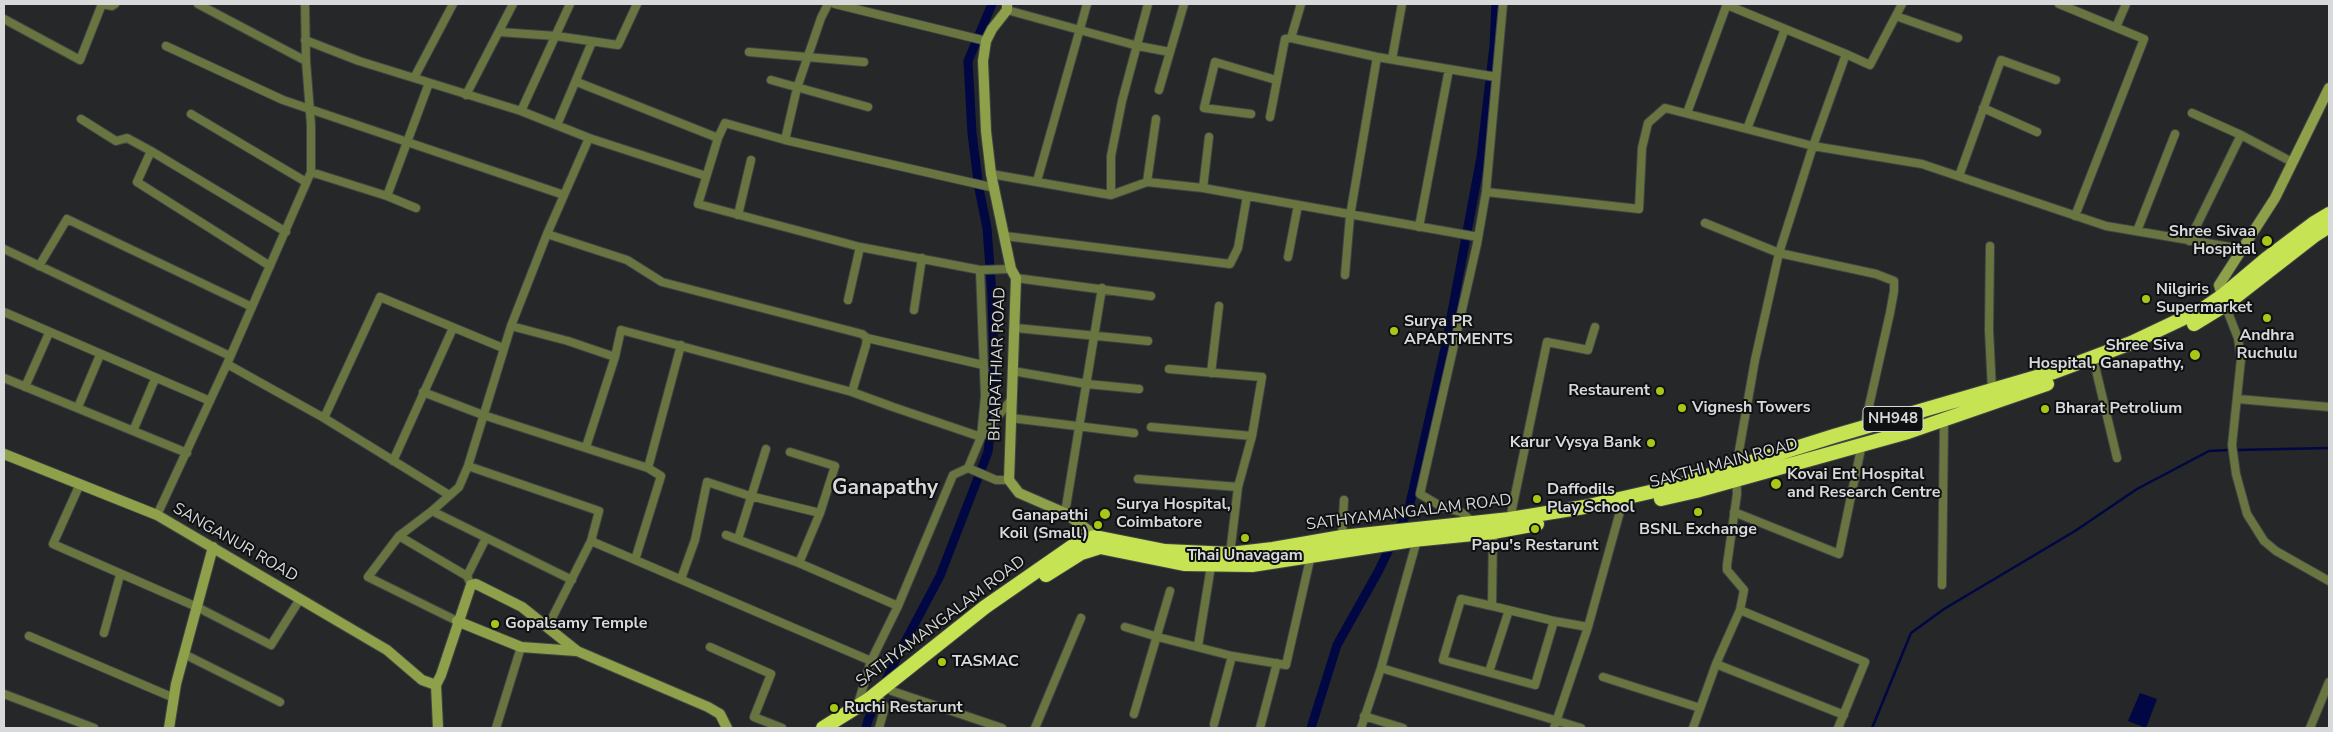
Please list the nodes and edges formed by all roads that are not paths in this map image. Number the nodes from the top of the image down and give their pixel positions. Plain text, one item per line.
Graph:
1 (102, 4) edge
2 (115, 4) edge
3 (198, 4) edge
4 (305, 4) edge
5 (453, 4) edge
6 (513, 4) edge
7 (570, 4) edge
8 (637, 4) edge
9 (828, 4) edge
10 (834, 4) edge
11 (1087, 4) edge
12 (1148, 4) edge
13 (1184, 4) edge
14 (1301, 4) edge
15 (1402, 4) edge
16 (1502, 4) edge
17 (1902, 4) edge
18 (2058, 4) edge
19 (2126, 4) edge
20 (1727, 5) edge
21 (1007, 7) edge
22 (1896, 16) junction
23 (4, 19) edge
24 (2116, 27) junction
25 (1785, 29) junction
26 (1079, 30) junction
27 (499, 32) junction
28 (556, 36) junction
29 (1291, 38) junction
30 (1958, 38) dead end
31 (305, 40) junction
32 (986, 41) junction
33 (592, 42) junction
34 (166, 46) dead end
35 (1138, 46) junction
36 (749, 52) dead end
37 (1170, 52) junction
38 (1846, 54) junction
39 (808, 56) junction
40 (1377, 57) junction
41 (1392, 59) junction
42 (306, 60) junction
43 (864, 62) dead end
44 (1449, 69) junction
45 (1496, 77) junction
46 (414, 78) junction
47 (771, 80) dead end
48 (1276, 80) junction
49 (2056, 80) dead end
50 (577, 82) junction
51 (429, 83) junction
52 (797, 88) junction
53 (2329, 88) edge
54 (1159, 90) dead end
55 (466, 95) junction
56 (868, 107) dead end
57 (1983, 108) junction
58 (310, 110) junction
59 (521, 111) junction
60 (1687, 113) junction
61 (2192, 113) dead end
62 (191, 114) dead end
63 (1252, 114) dead end
64 (1270, 117) dead end
65 (81, 119) dead end
66 (1156, 119) dead end
67 (557, 125) junction
68 (1747, 128) junction
69 (2037, 132) dead end
70 (2175, 134) dead end
71 (2241, 135) junction
72 (1209, 137) dead end
73 (589, 138) junction
74 (718, 138) junction
75 (406, 140) junction
76 (785, 140) junction
77 (1813, 146) junction
78 (151, 151) junction
79 (751, 160) dead end
80 (2292, 162) junction
81 (311, 172) junction
82 (991, 174) junction
83 (706, 176) junction
84 (1959, 176) junction
85 (1037, 181) junction
86 (306, 182) junction
87 (1147, 182) junction
88 (994, 188) junction
89 (1203, 188) junction
90 (1486, 192) junction
91 (564, 195) junction
92 (387, 196) junction
93 (1110, 196) junction
94 (1248, 196) junction
95 (1298, 205) junction
96 (416, 208) dead end
97 (2329, 214) edge
98 (738, 215) junction
99 (1350, 216) junction
100 (2075, 216) junction
101 (1705, 223) dead end
102 (2329, 226) edge
103 (1419, 227) junction
104 (2137, 231) junction
105 (286, 232) junction
106 (547, 234) junction
107 (1005, 236) junction
108 (1478, 237) junction
109 (2189, 241) junction
110 (1990, 246) dead end
111 (860, 247) junction
112 (4, 249) edge
113 (2242, 249) junction
114 (1779, 253) junction
115 (1288, 257) dead end
116 (922, 258) junction
117 (39, 266) junction
118 (270, 266) junction
119 (981, 270) junction
120 (1012, 272) junction
121 (1345, 275) dead end
122 (1102, 288) junction
123 (1151, 296) dead end
124 (848, 300) dead end
125 (2223, 301) junction
126 (1219, 306) dead end
127 (252, 307) junction
128 (914, 310) dead end
129 (4, 312) edge
130 (511, 326) junction
131 (1596, 327) dead end
132 (453, 328) junction
133 (1016, 328) junction
134 (49, 333) junction
135 (1094, 336) junction
136 (867, 338) junction
137 (1148, 341) dead end
138 (681, 345) junction
139 (503, 348) junction
140 (100, 356) junction
141 (230, 356) junction
142 (615, 356) junction
143 (228, 364) junction
144 (983, 365) junction
145 (2095, 366) junction
146 (1169, 369) dead end
147 (1013, 372) junction
148 (1211, 373) junction
149 (4, 378) edge
150 (155, 379) junction
151 (1087, 384) junction
152 (26, 386) junction
153 (1139, 389) dead end
154 (1992, 390) junction
155 (423, 392) junction
156 (852, 392) junction
157 (2238, 399) junction
158 (1011, 400) junction
159 (210, 402) junction
160 (2329, 407) edge
161 (78, 408) junction
162 (483, 415) junction
163 (324, 418) junction
164 (1011, 418) junction
165 (1944, 421) junction
166 (1080, 426) junction
167 (1151, 427) dead end
168 (1864, 428) junction
169 (133, 431) junction
170 (1134, 433) dead end
171 (1252, 436) junction
172 (981, 437) junction
173 (1862, 444) junction
174 (586, 447) junction
175 (766, 449) dead end
176 (790, 452) dead end
177 (187, 453) junction
178 (4, 454) edge
179 (2116, 458) dead end
180 (393, 461) junction
181 (468, 466) junction
182 (648, 468) junction
183 (969, 468) junction
184 (1736, 473) junction
185 (1138, 479) dead end
186 (1009, 480) junction
187 (80, 484) junction
188 (1238, 487) junction
189 (449, 495) junction
190 (750, 496) junction
191 (1344, 500) dead end
192 (1621, 508) junction
193 (432, 512) junction
194 (1734, 512) junction
195 (820, 513) junction
196 (1065, 513) junction
197 (157, 515) junction
198 (1510, 519) junction
199 (1474, 522) junction
200 (1492, 532) junction
201 (726, 535) dead end
202 (399, 536) junction
203 (1417, 536) junction
204 (1342, 537) junction
205 (486, 538) junction
206 (738, 539) junction
207 (591, 540) junction
208 (1097, 542) junction
209 (213, 547) junction
210 (1230, 554) junction
211 (1311, 555) junction
212 (634, 560) junction
213 (799, 563) junction
214 (1211, 566) junction
215 (120, 574) junction
216 (681, 579) junction
217 (469, 580) junction
218 (572, 580) junction
219 (2329, 580) edge
220 (1942, 585) dead end
221 (1170, 590) dead end
222 (300, 599) junction
223 (197, 606) junction
224 (898, 606) junction
225 (1492, 606) junction
226 (1509, 610) junction
227 (1740, 610) junction
228 (1081, 618) dead end
229 (458, 621) junction
230 (1554, 621) junction
231 (548, 626) junction
232 (1125, 627) dead end
233 (1588, 627) junction
234 (104, 633) dead end
235 (28, 636) dead end
236 (1158, 637) junction
237 (1198, 646) junction
238 (521, 647) junction
239 (710, 647) dead end
240 (577, 651) junction
241 (184, 654) junction
242 (1232, 656) junction
243 (871, 661) junction
244 (1277, 663) junction
245 (1716, 664) junction
246 (1381, 668) junction
247 (1488, 672) junction
248 (1603, 678) dead end
249 (2329, 682) edge
250 (436, 685) junction
251 (892, 691) junction
252 (4, 694) edge
253 (174, 698) junction
254 (280, 702) dead end
255 (868, 705) junction
256 (1700, 708) junction
257 (1134, 714) dead end
258 (1844, 715) junction
259 (1364, 716) junction
260 (1214, 724) dead end
261 (1556, 724) edge
262 (94, 728) edge
263 (169, 728) edge
264 (438, 728) edge
265 (496, 728) edge
266 (727, 728) edge
267 (782, 728) edge
268 (823, 728) edge
269 (838, 728) edge
270 (879, 728) edge
271 (1002, 728) edge
272 (1035, 728) edge
273 (1260, 728) edge
274 (1360, 728) edge
275 (1403, 728) edge
276 (1581, 728) edge
277 (1695, 728) edge
278 (1838, 728) edge
279 (2310, 728) edge

1 - 2 street
1 - 23 street
3 - 42 street
4 - 31 street
5 - 46 street
6 - 27 street
7 - 28 street
8 - 33 street
9 - 39 street
10 - 32 street
11 - 26 street
12 - 35 street
13 - 37 street
14 - 29 street
15 - 41 street
16 - 45 street
17 - 22 street
18 - 24 street
19 - 24 street
20 - 25 street
20 - 60 street
21 - 26 street
21 - 32 main road, BHARATHIAR ROAD
22 - 30 street
22 - 38 street
24 - 100 street
25 - 38 street
25 - 68 street
26 - 35 street
26 - 85 street
27 - 28 street
27 - 55 street
28 - 33 street
28 - 59 street
29 - 40 street
29 - 48 street
31 - 42 street
31 - 46 street
32 - 82 main road, BHARATHIAR ROAD
33 - 50 street
34 - 58 street
35 - 37 street
35 - 93 street
36 - 39 street
37 - 54 street
38 - 77 street
39 - 43 street
39 - 52 street
40 - 41 street
40 - 99 street
41 - 44 street
42 - 58 street
44 - 45 street
44 - 103 street
45 - 90 street
46 - 51 street
47 - 52 street
48 - 63 street
48 - 64 street
49 - 57 street
50 - 67 street
50 - 74 street
51 - 55 street
51 - 75 street
52 - 56 street
52 - 76 street
53 - 80 main road
55 - 59 street
57 - 69 street
57 - 84 street
58 - 75 street
58 - 81 street
59 - 67 street
60 - 68 street
60 - 90 street
61 - 71 street
62 - 86 street
65 - 78 street
66 - 87 street
67 - 73 street
68 - 77 street
70 - 104 street
71 - 80 street
71 - 109 street
72 - 89 street
73 - 83 street
73 - 91 street
74 - 76 street
74 - 83 street
75 - 91 street
75 - 92 street
76 - 88 street
77 - 84 street
77 - 114 street
78 - 105 street
78 - 118 street
79 - 98 street
80 - 113 main road
81 - 86 street
81 - 92 street
82 - 85 street
82 - 88 main road, BHARATHIAR ROAD
83 - 98 street
84 - 100 street
85 - 93 street
86 - 105 street
87 - 89 street
87 - 93 street
88 - 107 main road, BHARATHIAR ROAD
89 - 94 street
90 - 108 street
91 - 106 street
92 - 96 street
94 - 95 street
94 - 107 street
95 - 99 street
95 - 115 street
97 - 125 highway, SATHYAMANGALAM ROAD / NH948
98 - 111 street
99 - 103 street
99 - 121 street
100 - 104 street
101 - 114 street
102 - 125 highway, SAKTHI MAIN ROAD / NH948
103 - 108 street
104 - 109 street
105 - 118 street
106 - 130 street
106 - 136 street
107 - 120 main road, BHARATHIAR ROAD
108 - 199 street
109 - 113 street
110 - 154 street
111 - 116 street
111 - 124 street
112 - 117 street
113 - 125 main road
114 - 168 street
114 - 184 street
116 - 119 street
116 - 128 street
117 - 127 street
117 - 141 street
118 - 127 street
119 - 120 street
119 - 144 street
120 - 122 street
120 - 133 main road, BHARATHIAR ROAD
122 - 123 street
122 - 135 street
125 - 145 highway, SAKTHI MAIN ROAD / NH948
125 - 154 highway, SATHYAMANGALAM ROAD / NH948
125 - 157 street
126 - 148 street
127 - 141 street
129 - 134 street
130 - 139 street
130 - 142 street
131 - 198 street
132 - 139 street
132 - 155 street
132 - 163 street
133 - 135 street
133 - 147 main road, BHARATHIAR ROAD
134 - 140 street
134 - 152 street
135 - 137 street
135 - 151 street
136 - 144 street
136 - 156 street
138 - 142 street
138 - 156 street
138 - 182 street
139 - 162 street
140 - 150 street
140 - 161 street
141 - 143 street
142 - 174 street
143 - 159 street
143 - 163 street
144 - 172 street
145 - 165 highway, SAKTHI MAIN ROAD / NH948
145 - 179 street
146 - 148 street
147 - 151 street
147 - 158 main road, BHARATHIAR ROAD
148 - 171 street
149 - 152 street
150 - 159 street
150 - 169 street
151 - 153 street
151 - 166 street
152 - 161 street
154 - 168 highway, SATHYAMANGALAM ROAD / NH948
155 - 162 street
155 - 180 street
156 - 172 street
157 - 160 street
157 - 219 street
158 - 164 main road, BHARATHIAR ROAD
158 - 172 street
159 - 177 street
161 - 169 street
162 - 174 street
162 - 181 street
163 - 180 street
164 - 166 street
164 - 186 main road, BHARATHIAR ROAD
165 - 173 highway, SAKTHI MAIN ROAD / NH948
165 - 220 street
166 - 170 street
166 - 196 street
167 - 171 street
168 - 184 highway, SATHYAMANGALAM ROAD / NH948
169 - 177 street
171 - 188 street
172 - 183 street
173 - 184 highway, SAKTHI MAIN ROAD / NH948
173 - 194 street
174 - 182 street
175 - 190 street
176 - 195 street
177 - 197 street
178 - 187 main road, SANGANUR ROAD
180 - 189 street
181 - 189 street
181 - 207 street
182 - 212 street
183 - 186 street
183 - 224 street
184 - 192 highway, SAKTHI MAIN ROAD / NH948
184 - 194 street
184 - 198 highway, SATHYAMANGALAM ROAD / NH948
185 - 188 street
186 - 196 main road
187 - 197 main road, SANGANUR ROAD
187 - 215 street
188 - 210 street
189 - 193 street
190 - 195 street
190 - 206 street
190 - 216 street
191 - 204 street
192 - 200 highway, SAKTHI MAIN ROAD / NH948
192 - 233 street
193 - 202 street
193 - 205 street
194 - 227 street
195 - 213 street
196 - 208 main road
197 - 209 main road, SANGANUR ROAD
198 - 199 highway, SATHYAMANGALAM ROAD / NH948
199 - 203 highway, SATHYAMANGALAM ROAD / NH948
200 - 203 highway, SAKTHI MAIN ROAD / NH948
200 - 225 street
201 - 206 street
202 - 217 street
202 - 229 street
203 - 204 highway, SATHYAMANGALAM ROAD / NH948
203 - 211 highway, SAKTHI MAIN ROAD / NH948
203 - 246 street
204 - 210 highway, SATHYAMANGALAM ROAD / NH948
205 - 217 street
205 - 218 street
206 - 213 street
207 - 212 street
207 - 218 street
208 - 210 highway, SATHYAMANGALAM ROAD / NH948
208 - 214 highway, SAKTHI MAIN ROAD / NH948
208 - 251 highway
208 - 255 highway, SATHYAMANGALAM ROAD
209 - 222 main road, SANGANUR ROAD
209 - 223 main road
211 - 214 highway, SAKTHI MAIN ROAD / NH948
211 - 244 street
212 - 216 street
213 - 224 street
214 - 237 street
215 - 223 street
215 - 234 street
216 - 243 street
217 - 229 main road
217 - 231 main road
218 - 231 street
221 - 236 street
222 - 223 street
222 - 250 main road, SANGANUR ROAD
223 - 241 main road
224 - 243 street
225 - 226 street
225 - 247 street
226 - 230 street
226 - 247 street
227 - 245 street
227 - 258 street
228 - 272 street
229 - 238 main road
229 - 250 main road
230 - 233 street
230 - 247 street
231 - 240 main road
232 - 236 street
233 - 261 street
235 - 253 street
236 - 237 street
236 - 257 street
237 - 242 street
238 - 240 main road
238 - 265 street
239 - 267 street
240 - 266 main road
241 - 253 main road
241 - 254 street
242 - 244 street
242 - 260 street
243 - 255 street
244 - 273 street
245 - 256 street
245 - 258 street
246 - 259 street
246 - 261 street
248 - 256 street
249 - 279 street
250 - 264 main road
251 - 255 highway
251 - 271 street
252 - 262 street
253 - 263 main road
255 - 268 highway, SATHYAMANGALAM ROAD
255 - 269 highway
255 - 270 street
256 - 277 street
258 - 278 street
259 - 274 street
259 - 275 street
261 - 276 street

